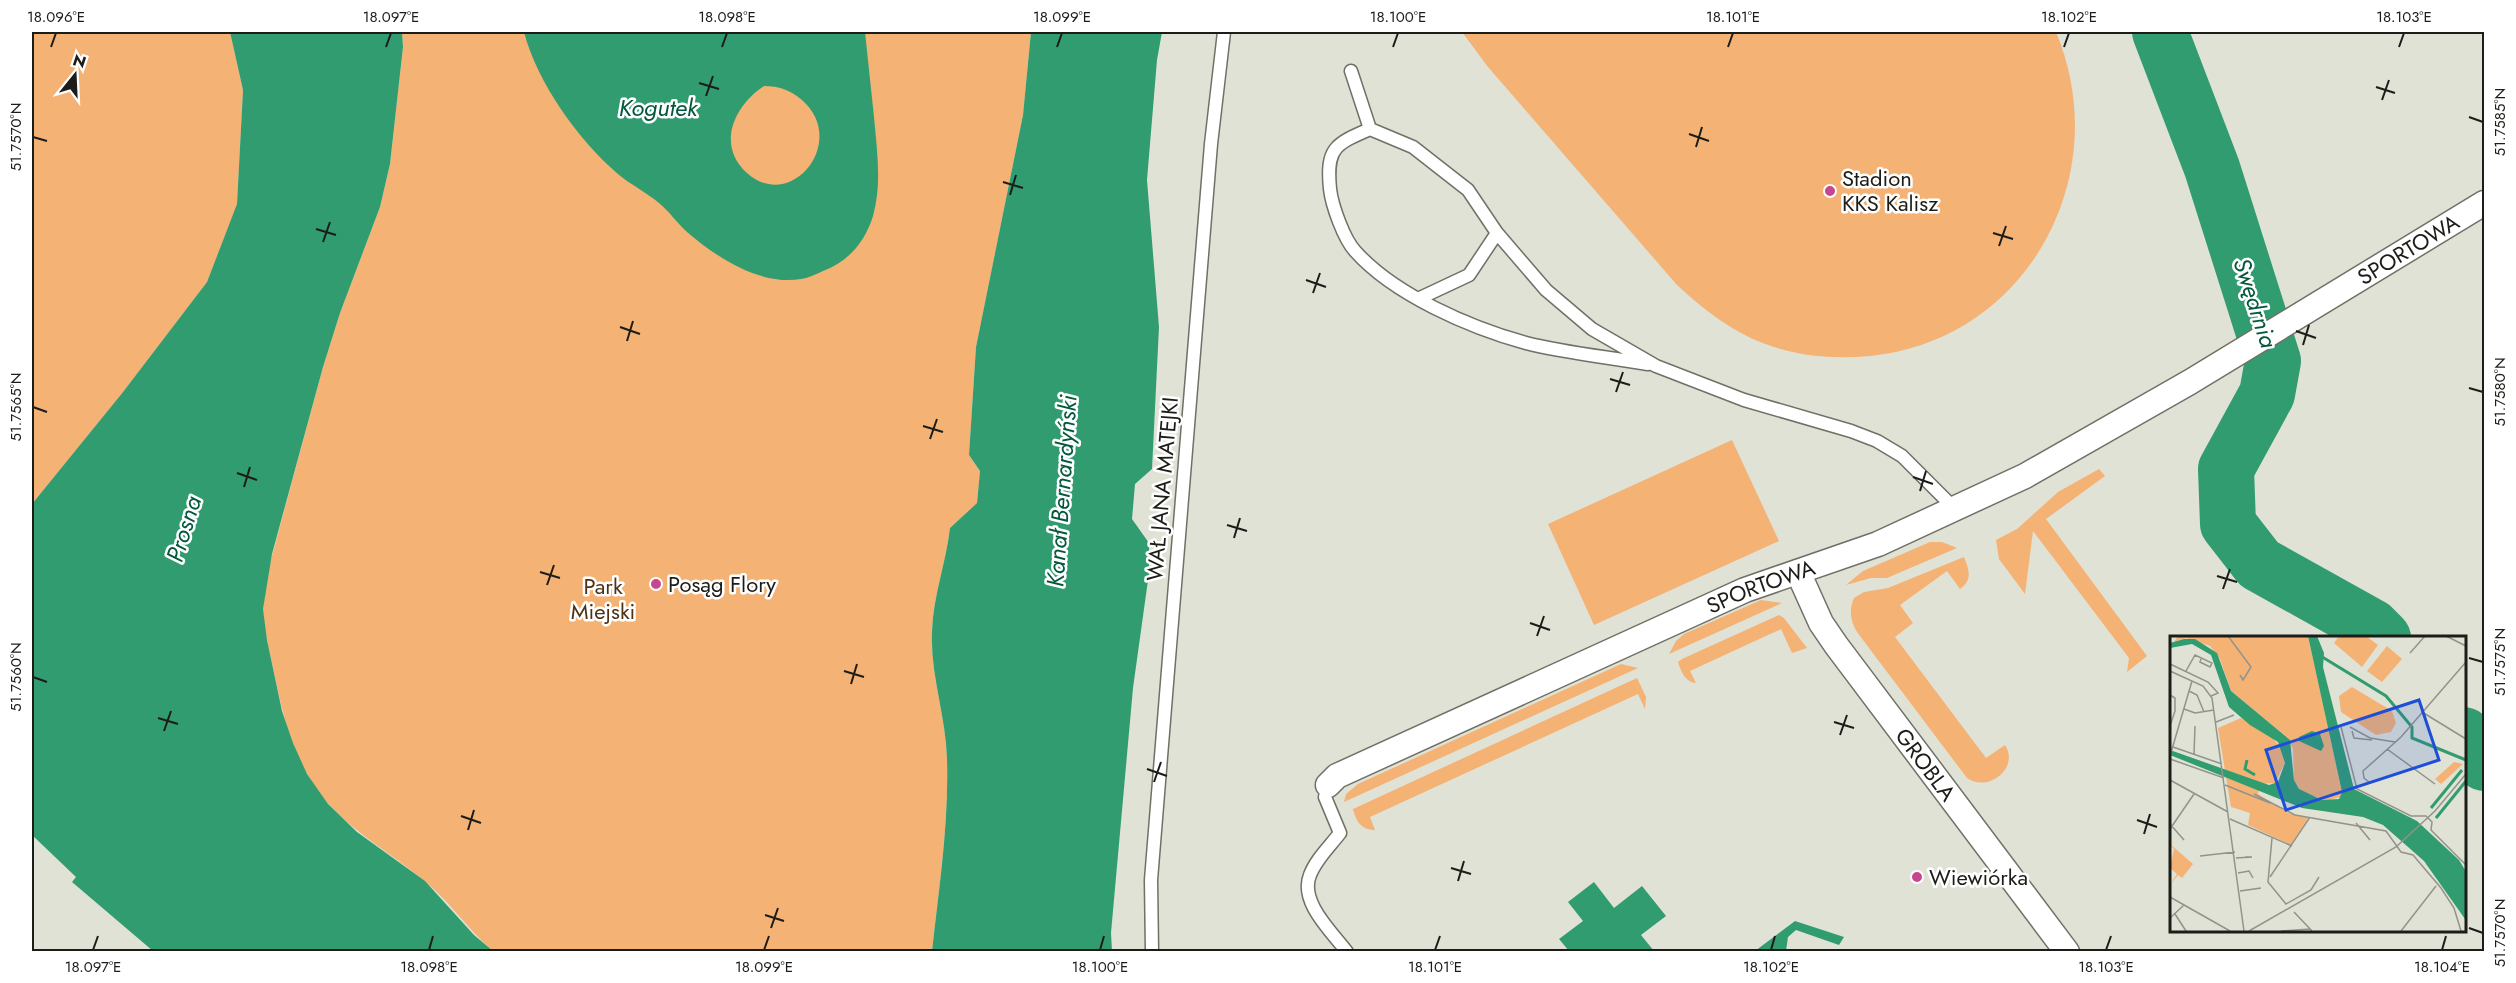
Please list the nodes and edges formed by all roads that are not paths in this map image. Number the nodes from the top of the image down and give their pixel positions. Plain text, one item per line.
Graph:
1 (1224, 32) edge
2 (1351, 71) dead end
3 (1370, 129) junction
4 (2484, 203) edge
5 (1497, 233) junction
6 (1420, 298) junction
7 (1656, 366) junction
8 (1956, 510) junction
9 (1798, 572) junction
10 (1328, 785) joint
11 (1152, 951) edge
12 (1347, 951) edge
13 (2067, 951) edge

1 - 11 lane, WAŁ JANA MATEJKI
2 - 3 lane
3 - 5 lane
3 - 6 lane
4 - 8 street, SPORTOWA
5 - 6 lane
5 - 7 lane
6 - 7 lane
7 - 8 lane
8 - 9 street, SPORTOWA
9 - 10 street, SPORTOWA
9 - 13 street, GROBLA
10 - 12 lane

